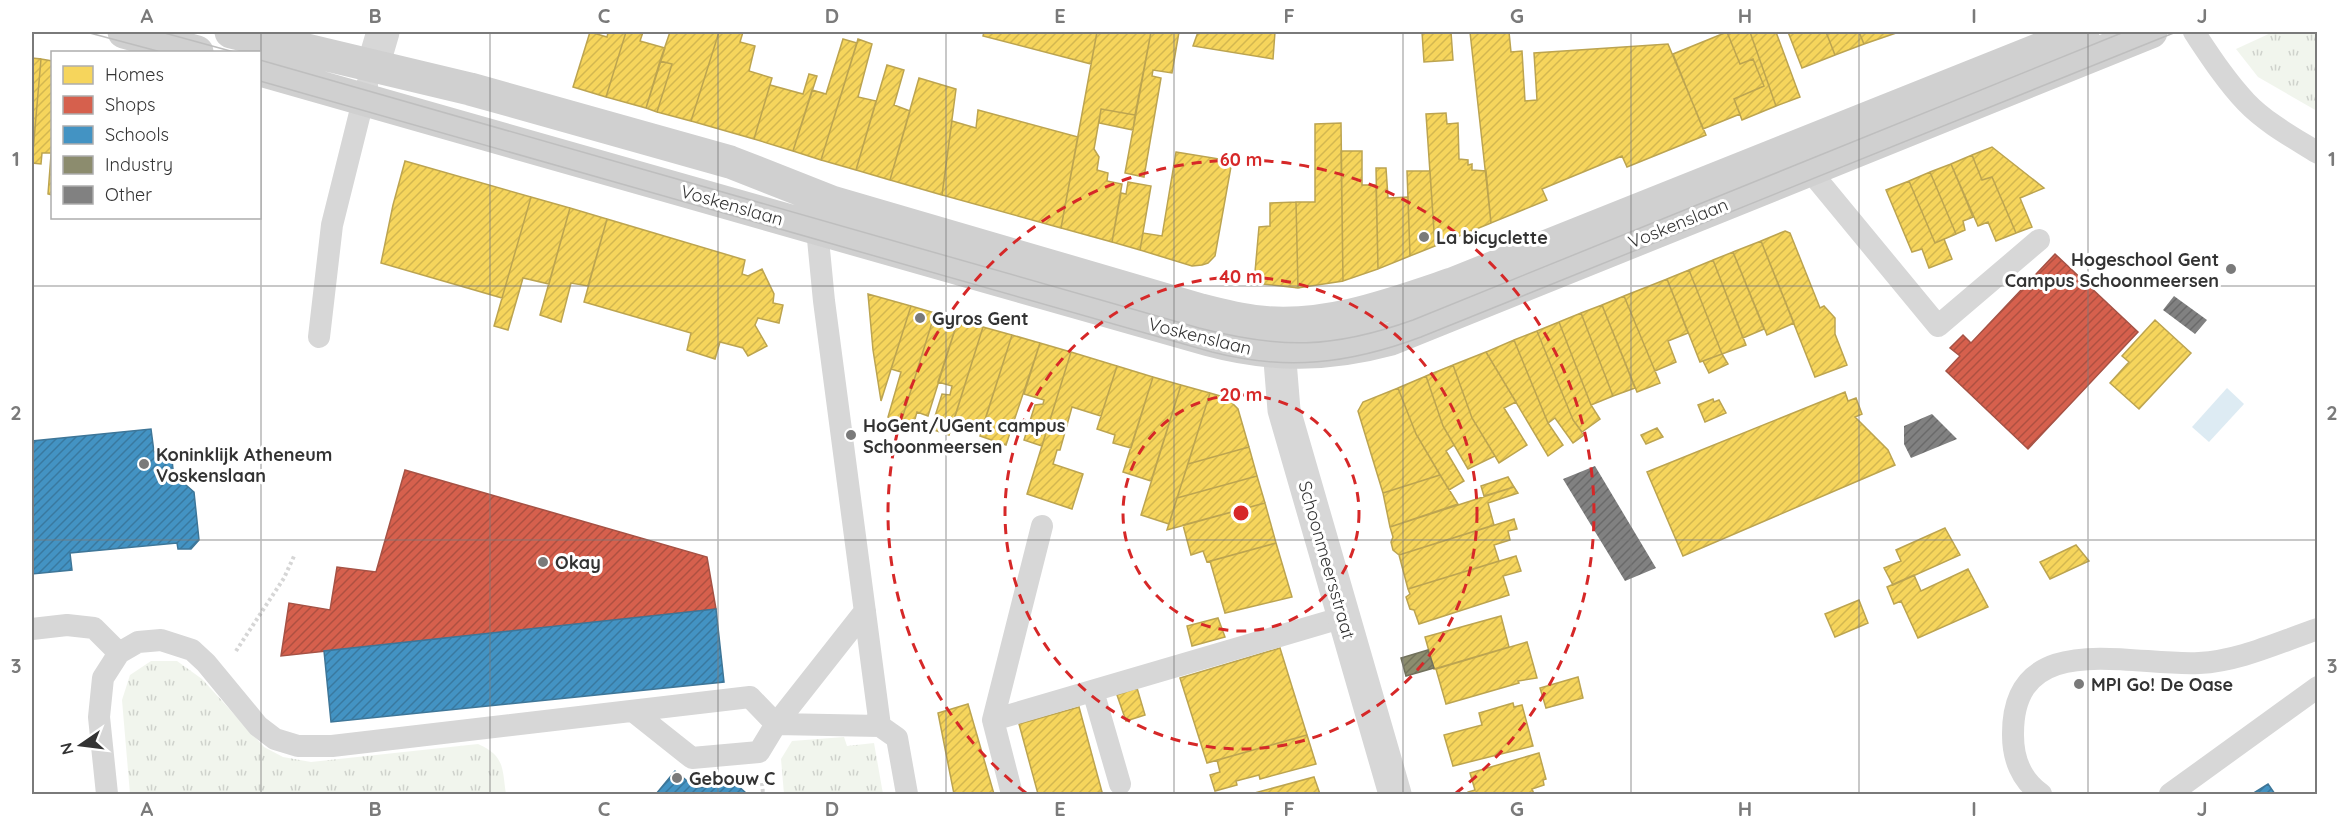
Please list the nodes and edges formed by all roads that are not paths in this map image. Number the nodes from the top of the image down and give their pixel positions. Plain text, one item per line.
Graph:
1 (124, 32) edge
2 (231, 32) edge
3 (383, 32) edge
4 (2083, 32) edge
5 (2151, 32) edge
6 (2194, 32) edge
7 (193, 51) edge
8 (373, 66) junction
9 (261, 70) edge
10 (363, 100) junction
11 (2318, 153) edge
12 (1799, 159) junction
13 (817, 229) junction
14 (2039, 240) dead end
15 (319, 337) dead end
16 (1278, 338) junction
17 (1042, 526) dead end
18 (865, 611) junction
19 (1344, 617) junction
20 (32, 629) edge
21 (2318, 629) edge
22 (119, 653) junction
23 (2318, 687) edge
24 (1093, 691) junction
25 (634, 712) junction
26 (993, 720) junction
27 (776, 724) junction
28 (880, 726) junction
29 (1120, 784) dead end
30 (107, 795) edge
31 (907, 795) edge
32 (1012, 795) edge
33 (1395, 795) edge
34 (2041, 795) edge
35 (2170, 795) edge

1 - 7 street
2 - 8 street, Voskenslaan
3 - 8 street
4 - 12 street, Voskenslaan
5 - 12 street, Voskenslaan
6 - 11 lane
8 - 10 lane
8 - 16 street, Voskenslaan
9 - 10 street, Voskenslaan
10 - 13 street, Voskenslaan
10 - 15 lane
12 - 14 lane
12 - 16 street, Voskenslaan
13 - 16 street, Voskenslaan
13 - 18 lane
16 - 19 street, Schoonmeersstraat
17 - 26 lane
18 - 27 lane
18 - 28 lane
19 - 24 lane
19 - 33 street, Schoonmeersstraat
20 - 22 lane
21 - 34 lane
22 - 25 lane
22 - 30 lane
23 - 35 lane
24 - 26 lane
24 - 29 lane
25 - 27 lane
25 - 27 lane
26 - 32 lane
27 - 28 lane
28 - 31 lane

